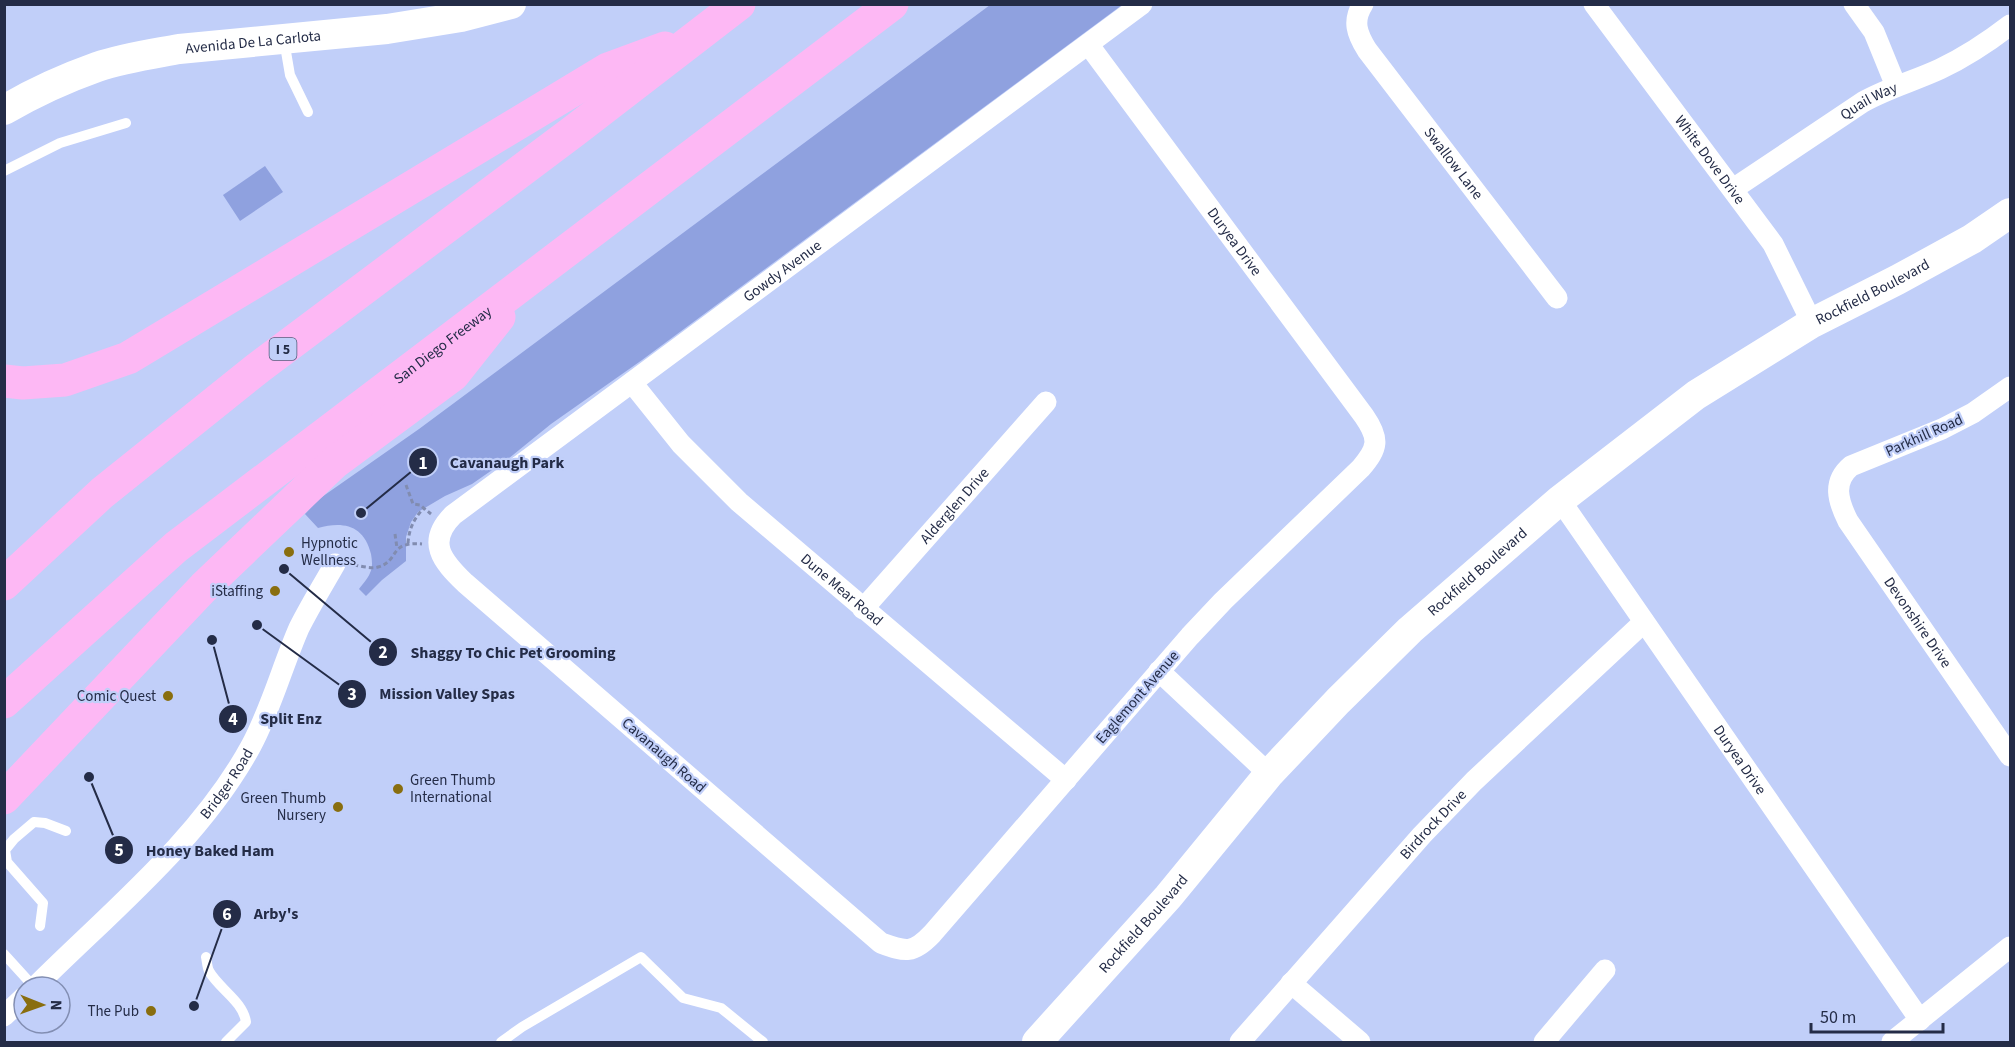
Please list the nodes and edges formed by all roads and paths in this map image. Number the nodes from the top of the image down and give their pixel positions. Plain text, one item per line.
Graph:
1 (511, 4) edge
2 (740, 4) edge
3 (892, 4) edge
4 (1142, 4) edge
5 (1363, 4) edge
6 (1594, 4) edge
7 (1854, 4) edge
8 (2010, 25) edge
9 (698, 36) junction
10 (284, 39) junction
11 (1088, 44) junction
12 (1896, 86) junction
13 (4, 110) edge
14 (308, 112) dead end
15 (126, 123) dead end
16 (4, 171) edge
17 (1733, 189) junction
18 (2010, 213) edge
19 (528, 280) junction
20 (1557, 298) dead end
21 (1812, 323) junction
22 (4, 381) edge
23 (633, 384) junction
24 (2010, 387) edge
25 (1046, 402) dead end
26 (1375, 443) joint
27 (1839, 482) joint
28 (406, 485) dead end
29 (1560, 500) junction
30 (424, 508) junction
31 (444, 524) junction
32 (395, 534) dead end
33 (408, 543) junction
34 (438, 546) junction
35 (397, 548) junction
36 (335, 564) joint
37 (4, 584) edge
38 (863, 609) junction
39 (1644, 622) junction
40 (1159, 671) junction
41 (4, 702) edge
42 (2010, 756) edge
43 (1269, 774) junction
44 (1066, 780) junction
45 (4, 798) edge
46 (66, 831) dead end
47 (40, 926) dead end
48 (2010, 947) edge
49 (902, 951) joint
50 (4, 954) edge
51 (206, 957) dead end
52 (1605, 970) dead end
53 (23, 975) edge
54 (46, 975) edge
55 (1292, 983) junction
56 (1920, 1020) junction
57 (226, 1042) edge
58 (501, 1042) edge
59 (763, 1042) edge
60 (1037, 1042) edge
61 (1240, 1042) edge
62 (1360, 1042) edge
63 (1544, 1042) edge
64 (1892, 1042) edge

1 - 10 main road, Avenida De La Carlota
2 - 9 highway, I 5
3 - 19 highway, San Diego Freeway
4 - 11 street, Gowdy Avenue
5 - 20 street, Swallow Lane
6 - 17 street, White Dove Drive
7 - 12 street
8 - 12 street, Quail Way
9 - 22 highway
9 - 37 highway, I 5
10 - 13 main road, Avenida De La Carlota
10 - 14 lane
11 - 23 street, Gowdy Avenue
11 - 26 street, Duryea Drive
12 - 17 street, Quail Way
15 - 16 lane
17 - 21 street, White Dove Drive
18 - 21 main road, Rockfield Boulevard
19 - 41 highway, San Diego Freeway
19 - 45 highway
21 - 29 main road, Rockfield Boulevard
23 - 31 street, Gowdy Avenue
23 - 38 street, Dune Mear Road
24 - 27 street, Parkhill Road
25 - 38 street, Alderglen Drive
26 - 40 street, Eaglemont Avenue
27 - 42 street, Devonshire Drive
28 - 30 path
29 - 39 street, Duryea Drive
29 - 43 main road, Rockfield Boulevard
30 - 31 path
30 - 33 path
31 - 34 street
32 - 35 path
33 - 34 path
33 - 35 path
34 - 49 street, Cavanaugh Road
35 - 36 path
36 - 54 street, Bridger Road
38 - 44 street, Dune Mear Road
39 - 55 street, Birdrock Drive
39 - 56 street, Duryea Drive
40 - 43 street
40 - 44 street, Eaglemont Avenue
43 - 60 main road, Rockfield Boulevard
44 - 49 street, Eaglemont Avenue
46 - 47 lane
48 - 56 street
50 - 53 lane
51 - 57 lane
52 - 63 street
55 - 61 street, Birdrock Drive
55 - 62 street
56 - 64 street
58 - 59 lane

